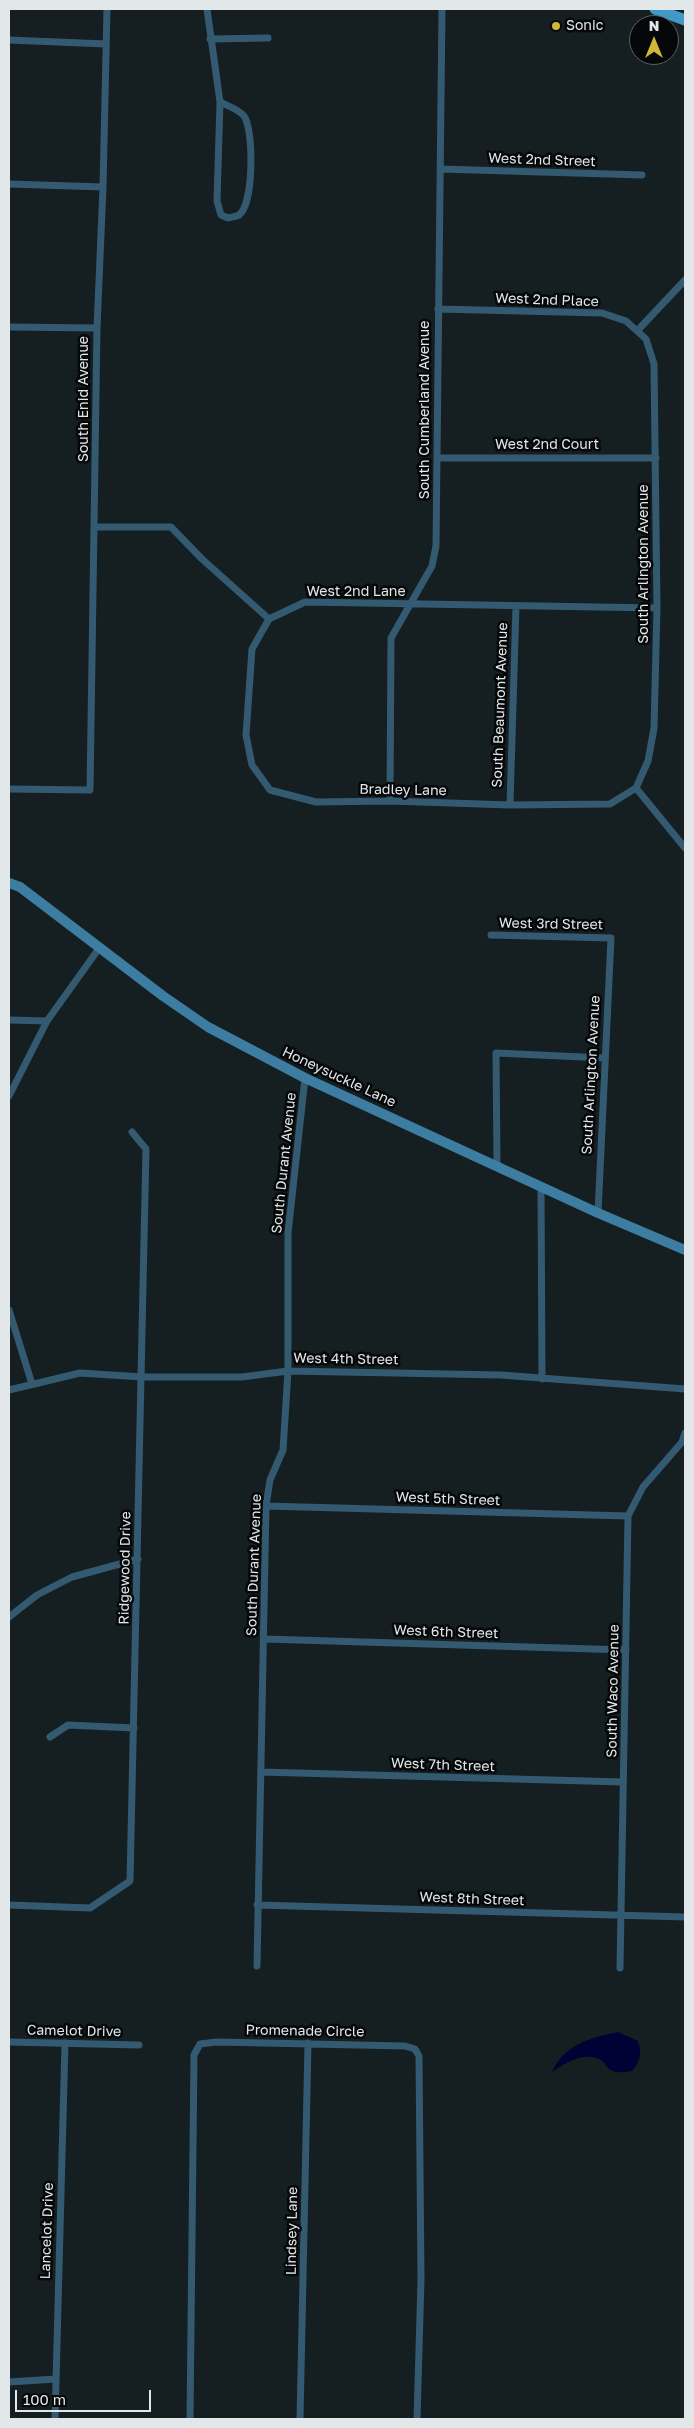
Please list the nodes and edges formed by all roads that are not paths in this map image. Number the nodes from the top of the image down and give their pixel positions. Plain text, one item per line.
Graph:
1 (107, 9) edge
2 (207, 9) edge
3 (442, 9) edge
4 (655, 9) edge
5 (685, 20) edge
6 (268, 38) dead end
7 (210, 39) junction
8 (9, 40) edge
9 (106, 44) junction
10 (220, 102) junction
11 (440, 169) junction
12 (642, 176) dead end
13 (9, 184) edge
14 (103, 187) junction
15 (685, 280) edge
16 (438, 309) junction
17 (9, 327) edge
18 (97, 328) junction
19 (637, 331) junction
20 (646, 340) joint
21 (438, 458) junction
22 (656, 458) junction
23 (95, 527) junction
24 (411, 604) junction
25 (516, 606) junction
26 (657, 608) junction
27 (269, 618) junction
28 (636, 788) junction
29 (9, 789) edge
30 (390, 801) junction
31 (510, 804) junction
32 (685, 848) edge
33 (9, 883) edge
34 (491, 935) dead end
35 (611, 938) joint
36 (100, 947) junction
37 (9, 1020) edge
38 (47, 1021) junction
39 (604, 1058) junction
40 (305, 1078) junction
41 (9, 1096) edge
42 (132, 1132) dead end
43 (497, 1165) junction
44 (541, 1186) junction
45 (598, 1213) junction
46 (685, 1250) edge
47 (9, 1310) edge
48 (288, 1371) junction
49 (142, 1377) junction
50 (542, 1379) junction
51 (32, 1384) junction
52 (685, 1388) edge
53 (9, 1390) edge
54 (685, 1433) edge
55 (266, 1506) junction
56 (628, 1516) junction
57 (138, 1559) junction
58 (9, 1617) edge
59 (264, 1639) junction
60 (626, 1650) junction
61 (134, 1728) junction
62 (50, 1737) dead end
63 (261, 1772) junction
64 (624, 1782) junction
65 (9, 1905) edge
66 (257, 1905) junction
67 (621, 1916) junction
68 (685, 1917) edge
69 (257, 1966) dead end
70 (620, 1968) dead end
71 (9, 2042) edge
72 (65, 2043) junction
73 (308, 2043) junction
74 (138, 2045) dead end
75 (56, 2379) junction
76 (9, 2382) edge
77 (55, 2419) edge
78 (190, 2419) edge
79 (300, 2419) edge
80 (417, 2419) edge

1 - 9 street, South Enid Avenue
2 - 7 street
3 - 11 street, South Cumberland Avenue
4 - 5 main road
6 - 7 street
7 - 10 street
8 - 9 street
9 - 14 street, South Enid Avenue
10 - 10 street
11 - 12 street, West 2nd Street
11 - 16 street, South Cumberland Avenue
13 - 14 street
14 - 18 street, South Enid Avenue
15 - 19 street
16 - 19 street, West 2nd Place
16 - 21 street, South Cumberland Avenue
17 - 18 street
18 - 23 street, South Enid Avenue
19 - 20 street, West 2nd Place
20 - 22 street, South Arlington Avenue
21 - 22 street, West 2nd Court
21 - 24 street, South Cumberland Avenue
22 - 26 street, South Arlington Avenue
23 - 27 street
23 - 29 street, South Enid Avenue
24 - 25 street, West 2nd Lane
24 - 27 street, West 2nd Lane
24 - 30 street, South Cumberland Avenue
25 - 26 street, West 2nd Lane
25 - 31 street, South Beaumont Avenue
26 - 28 street, South Arlington Avenue
27 - 30 street, Bradley Lane
28 - 31 street, Bradley Lane
28 - 32 street
30 - 31 street, Bradley Lane
33 - 36 street, Honeysuckle Lane
34 - 35 street, West 3rd Street
35 - 39 street, South Arlington Avenue
36 - 38 street
36 - 40 street, Honeysuckle Lane
37 - 38 street
38 - 41 street
39 - 43 street
39 - 45 street, South Arlington Avenue
40 - 43 street, Honeysuckle Lane
40 - 48 street, South Durant Avenue
42 - 49 street, Ridgewood Drive
43 - 44 street, Honeysuckle Lane
44 - 45 street, Honeysuckle Lane
44 - 50 street
45 - 46 street, Honeysuckle Lane
47 - 51 street
48 - 49 street, West 4th Street
48 - 50 street, West 4th Street
48 - 55 street, South Durant Avenue
49 - 51 street, West 4th Street
49 - 57 street, Ridgewood Drive
50 - 52 street, West 4th Street
51 - 53 street, West 4th Street
54 - 56 street, South Waco Avenue
55 - 56 street, West 5th Street
55 - 59 street, South Durant Avenue
56 - 60 street, South Waco Avenue
57 - 58 street
57 - 61 street, Ridgewood Drive
59 - 60 street, West 6th Street
59 - 63 street, South Durant Avenue
60 - 64 street, South Waco Avenue
61 - 62 street
61 - 65 street, Ridgewood Drive
63 - 64 street, West 7th Street
63 - 66 street, South Durant Avenue
64 - 67 street, South Waco Avenue
66 - 67 street, West 8th Street
66 - 69 street, South Durant Avenue
67 - 68 street, West 8th Street
67 - 70 street, South Waco Avenue
71 - 72 street, Camelot Drive
72 - 74 street, Camelot Drive
72 - 75 street, Lancelot Drive
73 - 78 street, Promenade Circle
73 - 79 street, Lindsey Lane
73 - 80 street, Promenade Circle
75 - 76 street
75 - 77 street, Lancelot Drive

